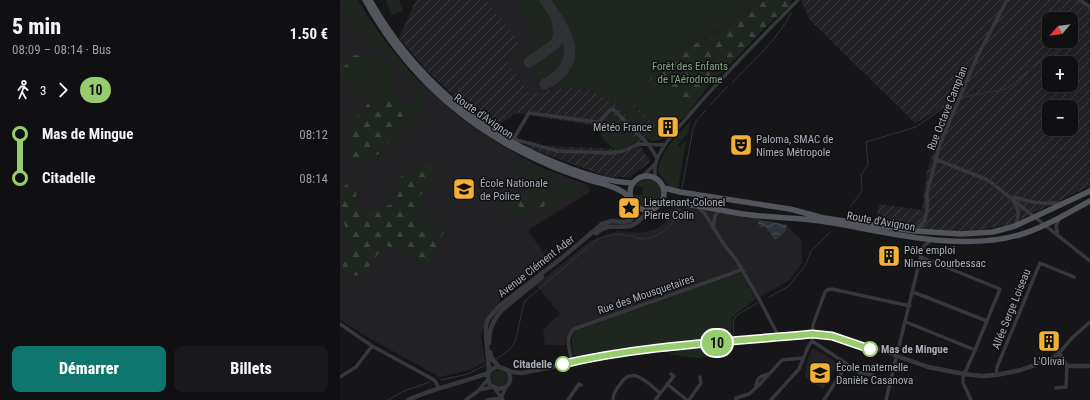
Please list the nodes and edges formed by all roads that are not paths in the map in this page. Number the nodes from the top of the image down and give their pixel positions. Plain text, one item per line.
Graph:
1 (365, 0) edge
2 (370, 0) edge
3 (798, 0) edge
4 (1007, 0) edge
5 (1080, 0) edge
6 (1090, 7) edge
7 (504, 130) dead end
8 (514, 138) junction
9 (648, 145) junction
10 (664, 145) junction
11 (657, 158) junction
12 (935, 159) junction
13 (655, 164) junction
14 (644, 175) junction
15 (655, 177) junction
16 (633, 183) junction
17 (664, 188) junction
18 (1090, 191) edge
19 (630, 198) junction
20 (1011, 198) junction
21 (1090, 201) edge
22 (662, 203) junction
23 (1065, 203) junction
24 (635, 206) junction
25 (698, 207) junction
26 (650, 210) junction
27 (719, 211) junction
28 (1060, 217) junction
29 (1035, 218) junction
30 (1044, 225) junction
31 (1015, 226) junction
32 (919, 227) dead end
33 (713, 229) junction
34 (1059, 237) junction
35 (931, 240) junction
36 (921, 258) junction
37 (1090, 261) edge
38 (742, 269) junction
39 (1074, 277) dead end
40 (914, 292) junction
41 (910, 306) junction
42 (987, 321) junction
43 (906, 322) junction
44 (1090, 322) edge
45 (341, 326) edge
46 (812, 334) junction
47 (779, 337) junction
48 (812, 341) junction
49 (372, 346) junction
50 (975, 350) junction
51 (1059, 353) junction
52 (897, 356) junction
53 (803, 358) junction
54 (572, 362) junction
55 (847, 364) junction
56 (498, 366) junction
57 (1067, 366) junction
58 (1090, 366) edge
59 (508, 370) junction
60 (522, 373) junction
61 (671, 374) dead end
62 (964, 374) junction
63 (873, 375) dead end
64 (996, 375) junction
65 (488, 376) junction
66 (340, 377) edge
67 (700, 377) dead end
68 (510, 381) junction
69 (667, 384) junction
70 (581, 385) dead end
71 (506, 387) junction
72 (439, 388) junction
73 (494, 388) junction
74 (1056, 388) dead end
75 (478, 391) junction
76 (660, 393) junction
77 (502, 399) edge
78 (408, 400) edge
79 (466, 400) edge
80 (488, 400) edge
81 (497, 400) edge
82 (568, 400) edge
83 (613, 400) edge
84 (655, 400) edge
85 (688, 400) edge
86 (736, 400) edge
87 (771, 400) edge
88 (824, 400) edge
89 (886, 400) edge
90 (971, 400) edge

1 - 19 main road, Route d'Avignon
2 - 16 main road, Route d'Avignon
3 - 10 street
4 - 12 street, Rue Octave Camplan
5 - 6 street
7 - 8 street
8 - 9 street
8 - 9 street
9 - 10 street
9 - 11 street
10 - 11 street
11 - 13 street
12 - 20 street
12 - 32 street, Rue Octave Camplan
13 - 14 street
13 - 15 street
14 - 15 main road
14 - 16 main road
15 - 17 main road
16 - 19 main road
17 - 22 main road
17 - 31 main road, Route d'Avignon
18 - 23 main road, Route d'Avignon
19 - 24 main road
20 - 23 street
20 - 29 street
20 - 31 street
21 - 28 main road, Route d'Avignon
22 - 25 main road, Route d'Avignon
22 - 26 main road
23 - 29 main road, Route d'Avignon
24 - 26 main road
24 - 65 street, Avenue Clément Ader
25 - 27 main road, Route d'Avignon
25 - 33 street
26 - 56 street, Avenue Clément Ader
27 - 33 street
27 - 35 main road, Route d'Avignon
28 - 30 main road, Route d'Avignon
28 - 34 street
29 - 30 street
29 - 31 main road, Route d'Avignon
30 - 34 street
30 - 35 main road, Route d'Avignon
33 - 38 street
34 - 37 street
35 - 36 street
36 - 40 street
36 - 42 street
38 - 47 street
38 - 54 street, Rue des Mousquetaires
39 - 64 street, Allée Serge Loiseau
40 - 41 street
40 - 42 street
41 - 43 street
41 - 46 street
42 - 50 street
43 - 50 street
43 - 52 street
44 - 51 street
45 - 49 street
46 - 47 street
46 - 48 street
46 - 52 street
47 - 54 street
48 - 53 street
48 - 55 street
49 - 66 street
49 - 72 street
50 - 62 street
51 - 57 street
51 - 64 street
52 - 62 street
52 - 89 street
53 - 86 street
53 - 87 street
54 - 60 street
55 - 63 street
55 - 88 street
56 - 59 street
56 - 65 street
57 - 58 street
57 - 74 street
59 - 60 street
59 - 68 street
60 - 68 street
61 - 69 street
62 - 64 street
62 - 90 street
65 - 72 street
65 - 73 street
65 - 75 street
67 - 85 street
68 - 71 street
69 - 76 street
69 - 85 street
70 - 82 street
71 - 73 street
71 - 77 street
72 - 78 street
73 - 75 street
73 - 77 street
75 - 79 street
76 - 83 street
76 - 84 street
77 - 80 street
77 - 81 street

